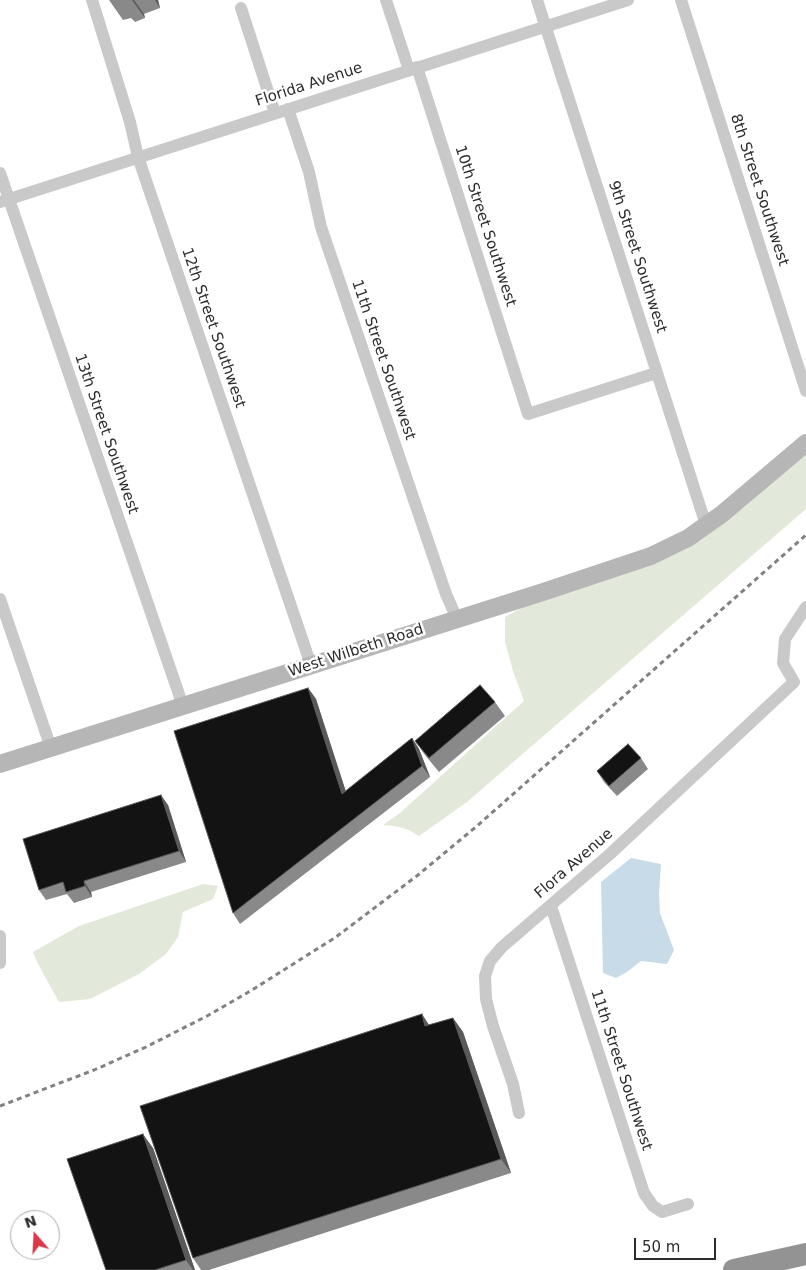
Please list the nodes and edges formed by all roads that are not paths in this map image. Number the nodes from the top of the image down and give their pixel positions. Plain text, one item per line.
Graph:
1 (92, 0) edge
2 (386, 0) edge
3 (537, 0) edge
4 (628, 0) edge
5 (681, 0) edge
6 (241, 8) dead end
7 (546, 26) junction
8 (413, 69) junction
9 (288, 109) junction
10 (275, 113) junction
11 (138, 157) junction
12 (0, 173) edge
13 (4, 200) edge
14 (656, 373) junction
15 (806, 391) edge
16 (806, 443) edge
17 (706, 525) junction
18 (0, 599) edge
19 (806, 607) edge
20 (457, 619) junction
21 (311, 665) junction
22 (183, 706) junction
23 (51, 748) junction
24 (0, 764) edge
25 (551, 906) junction
26 (0, 936) edge
27 (0, 963) edge
28 (519, 1113) dead end
29 (688, 1204) dead end
30 (806, 1254) edge
31 (734, 1270) edge

1 - 11 street, 12th Street Southwest
2 - 8 street, 10th Street Southwest
3 - 7 street, 9th Street Southwest
4 - 7 street, Florida Avenue
5 - 15 street, 8th Street Southwest
6 - 10 street
7 - 8 street, Florida Avenue
7 - 14 street, 9th Street Southwest
8 - 9 street, Florida Avenue
8 - 14 street, 10th Street Southwest
9 - 10 street, Florida Avenue
9 - 20 street, 11th Street Southwest
10 - 11 street, Florida Avenue
11 - 13 street, Florida Avenue
11 - 21 street, 12th Street Southwest
12 - 13 street, 13th Street Southwest
13 - 22 street, 13th Street Southwest
14 - 17 street, 9th Street Southwest
16 - 17 main road, West Wilbeth Road
17 - 20 main road, West Wilbeth Road
18 - 23 street
19 - 25 street, Flora Avenue
20 - 21 main road, West Wilbeth Road
21 - 22 main road, West Wilbeth Road
22 - 23 main road, West Wilbeth Road
23 - 24 main road, West Wilbeth Road
25 - 28 street, Flora Avenue
25 - 29 street, 11th Street Southwest
26 - 27 street
30 - 31 highway

